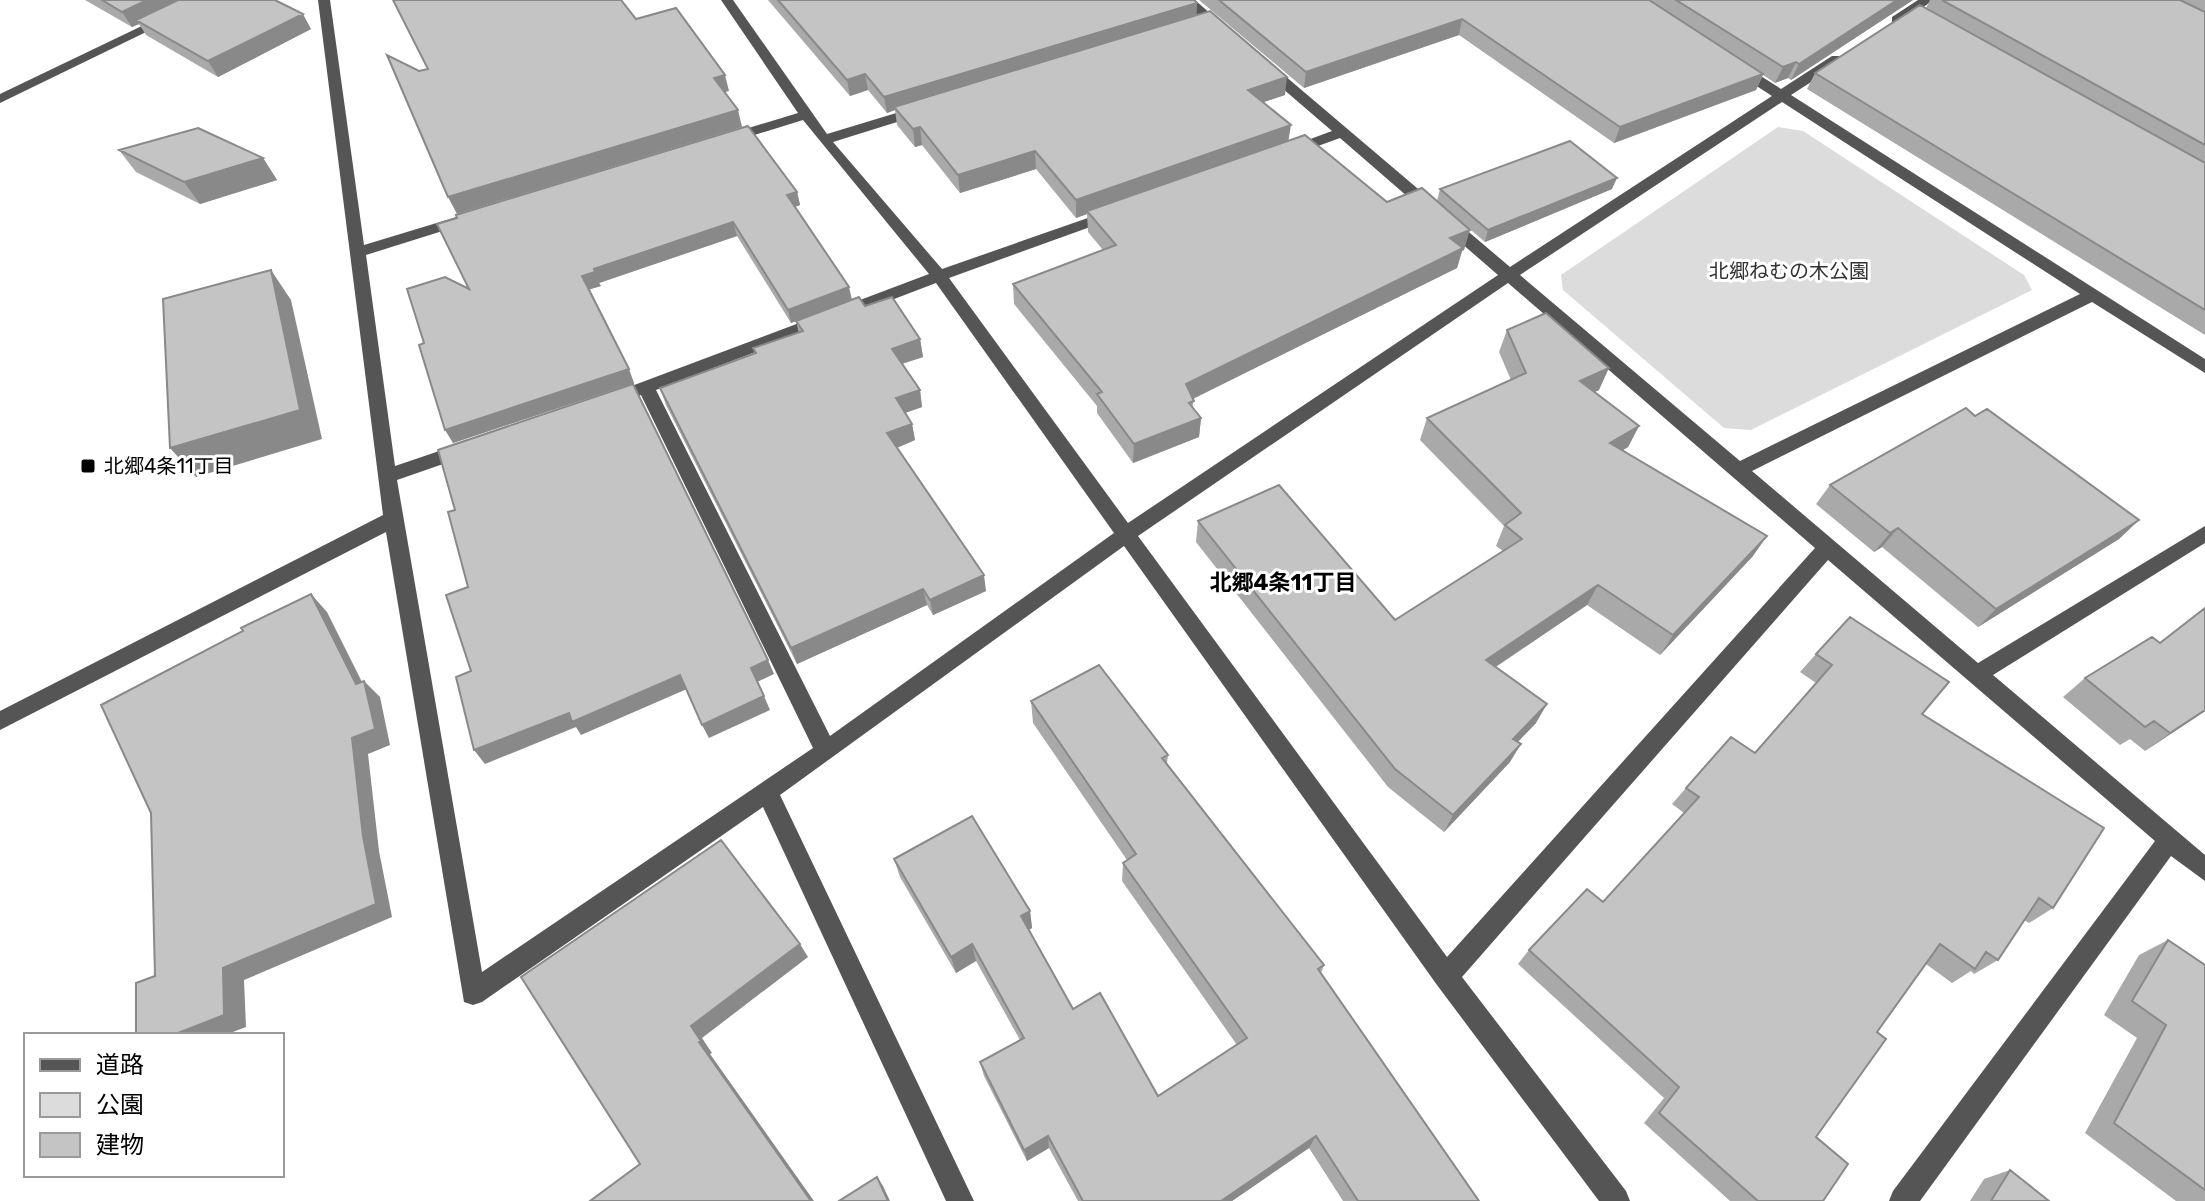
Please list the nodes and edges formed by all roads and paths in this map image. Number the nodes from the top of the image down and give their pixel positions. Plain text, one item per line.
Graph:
1 (206, 0) edge
2 (324, 0) edge
3 (727, 0) edge
4 (1187, 0) edge
5 (1920, 10) edge
6 (1884, 28) edge
7 (1859, 45) edge
8 (1719, 56) edge
9 (1781, 96) junction
10 (0, 99) edge
11 (943, 103) edge
12 (806, 115) junction
13 (1344, 132) junction
14 (824, 140) junction
15 (716, 143) edge
16 (1269, 159) edge
17 (1134, 207) edge
18 (476, 216) edge
19 (356, 253) junction
20 (939, 276) junction
21 (1508, 276) junction
22 (2092, 295) junction
23 (2205, 367) edge
24 (646, 388) junction
25 (589, 408) edge
26 (474, 446) edge
27 (1736, 471) junction
28 (387, 476) junction
29 (393, 519) junction
30 (2205, 533) edge
31 (1125, 535) junction
32 (1827, 548) junction
33 (1976, 675) junction
34 (0, 721) edge
35 (826, 751) junction
36 (767, 791) junction
37 (2169, 840) junction
38 (2205, 870) edge
39 (1446, 976) junction
40 (960, 1201) edge
41 (1616, 1201) edge
42 (1903, 1201) edge

1 - 10 street
2 - 19 street
3 - 12 street
4 - 13 street
5 - 6 street
7 - 9 street
8 - 9 street
9 - 21 street
9 - 22 street
11 - 14 street
12 - 14 street
12 - 15 street
13 - 16 street
13 - 21 street
14 - 20 street
17 - 20 street
18 - 19 street
19 - 28 street
20 - 24 street
20 - 31 street
21 - 27 street
21 - 31 street
22 - 23 street
22 - 27 street
24 - 25 street
24 - 35 street
26 - 28 street
27 - 32 street
28 - 29 street
29 - 34 street
29 - 36 street
30 - 33 street
31 - 35 street
31 - 39 street
32 - 33 street
32 - 39 street
33 - 37 street
35 - 36 street
36 - 40 street
37 - 38 street
37 - 42 street
39 - 41 street

